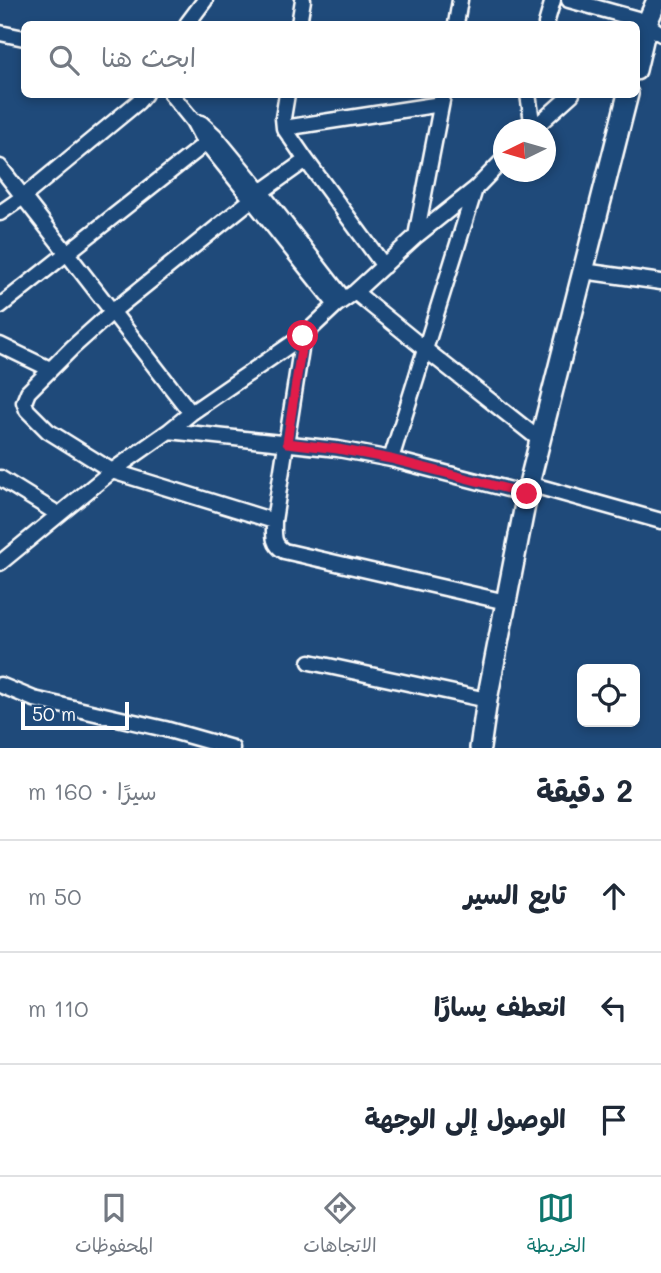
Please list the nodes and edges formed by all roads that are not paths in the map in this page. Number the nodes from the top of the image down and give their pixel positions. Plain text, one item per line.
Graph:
1 (205, 0) edge
2 (303, 0) edge
3 (460, 0) edge
4 (553, 0) edge
5 (569, 0) edge
6 (657, 0) edge
7 (189, 21) edge
8 (300, 21) edge
9 (456, 21) edge
10 (547, 21) edge
11 (630, 21) edge
12 (651, 28) edge
13 (0, 33) edge
14 (21, 37) edge
15 (640, 60) edge
16 (142, 98) edge
17 (174, 98) edge
18 (287, 98) edge
19 (529, 98) edge
20 (568, 98) edge
21 (627, 98) edge
22 (442, 99) edge
23 (532, 119) edge
24 (544, 119) edge
25 (284, 128) junction
26 (211, 139) junction
27 (306, 160) junction
28 (0, 167) edge
29 (493, 170) edge
30 (475, 189) junction
31 (257, 196) junction
32 (23, 197) junction
33 (0, 213) edge
34 (416, 236) junction
35 (68, 252) junction
36 (384, 266) junction
37 (583, 271) junction
38 (661, 282) edge
39 (345, 298) junction
40 (0, 306) edge
41 (112, 312) junction
42 (303, 336) junction
43 (0, 345) edge
44 (426, 350) junction
45 (50, 369) junction
46 (191, 413) junction
47 (169, 431) junction
48 (540, 440) junction
49 (287, 443) junction
50 (391, 459) junction
51 (112, 471) junction
52 (0, 478) edge
53 (528, 489) junction
54 (58, 514) junction
55 (274, 521) junction
56 (661, 521) edge
57 (0, 562) edge
58 (506, 602) junction
59 (310, 662) dead end
60 (0, 685) edge
61 (487, 699) junction
62 (232, 748) edge
63 (480, 748) edge

1 - 7 street
2 - 8 street
3 - 9 street
4 - 10 street
5 - 11 street
6 - 12 street
12 - 15 street
13 - 14 street
16 - 32 street
17 - 26 street
18 - 25 street
19 - 23 street
20 - 24 street
21 - 37 street
22 - 25 street
22 - 34 street
25 - 27 street
26 - 31 street
26 - 35 street
27 - 31 street
27 - 36 street
28 - 32 street
29 - 30 street
30 - 34 street
30 - 44 street
31 - 39 street
31 - 41 street
32 - 33 street
32 - 35 street
34 - 36 street
35 - 40 street
35 - 41 street
36 - 39 street
37 - 38 street
37 - 48 street
39 - 42 street
39 - 44 street
41 - 45 street
41 - 46 street
42 - 46 street
42 - 49 street
43 - 45 street
44 - 48 street
44 - 50 street
45 - 51 street
46 - 47 street
47 - 49 street
47 - 51 street
48 - 53 street
49 - 50 street
49 - 55 street
50 - 53 street
51 - 54 street
51 - 55 street
52 - 54 street
53 - 56 street
53 - 58 street
54 - 57 street
55 - 58 street
58 - 61 street
59 - 61 street
60 - 62 street
61 - 63 street

